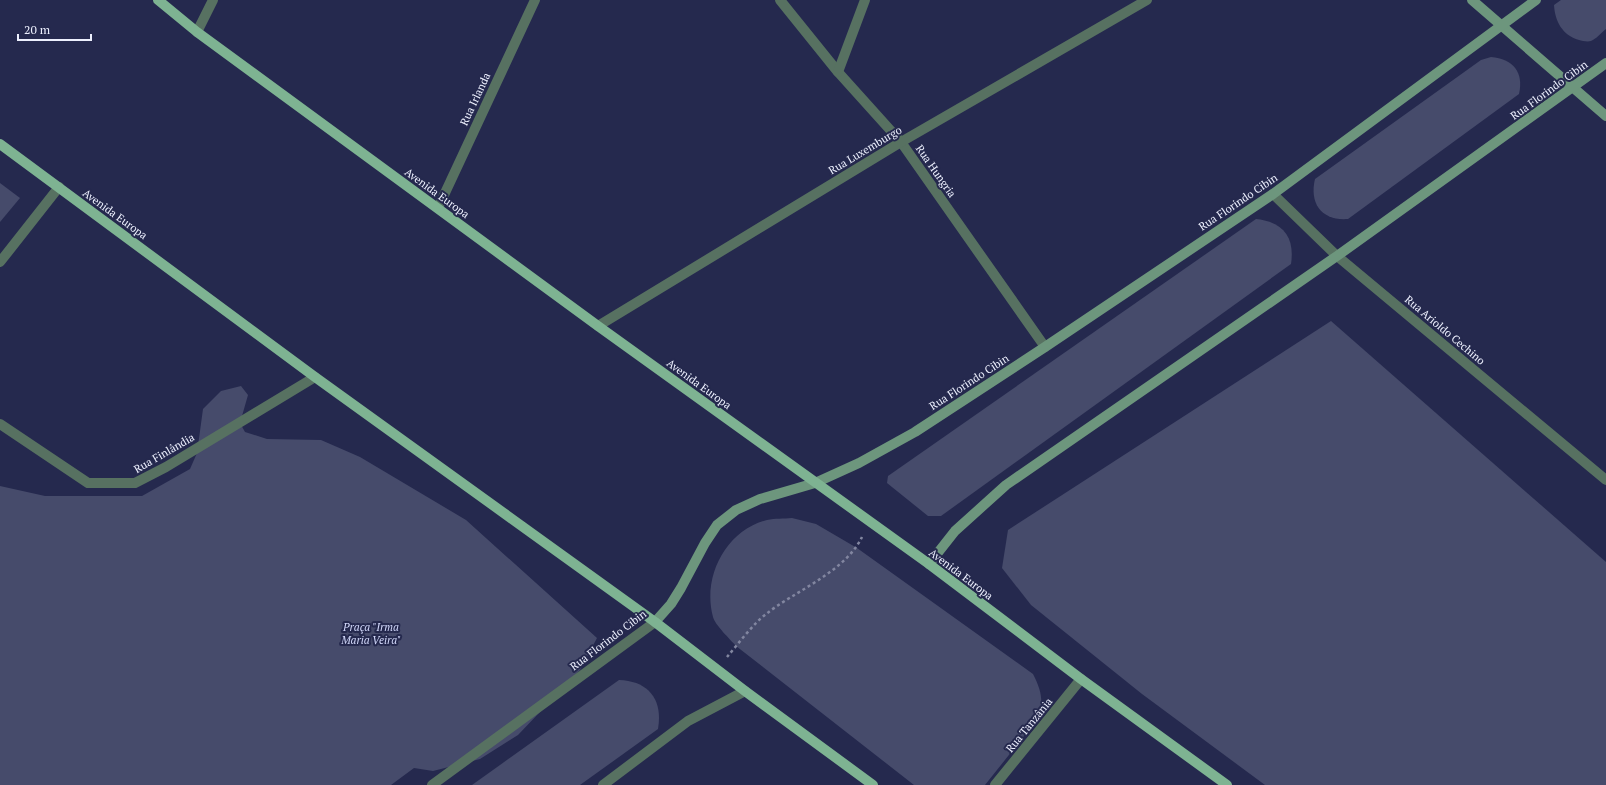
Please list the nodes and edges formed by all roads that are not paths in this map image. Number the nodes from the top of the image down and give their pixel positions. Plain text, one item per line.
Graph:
1 (158, 0) edge
2 (213, 0) edge
3 (535, 0) edge
4 (780, 0) edge
5 (865, 0) edge
6 (1147, 0) edge
7 (1472, 0) edge
8 (1536, 0) edge
9 (1501, 24) junction
10 (197, 32) junction
11 (1606, 63) edge
12 (838, 72) junction
13 (1573, 87) junction
14 (1606, 116) edge
15 (901, 142) junction
16 (0, 144) edge
17 (59, 187) junction
18 (1273, 194) junction
19 (438, 208) junction
20 (1337, 256) junction
21 (0, 262) edge
22 (598, 326) junction
23 (1045, 347) junction
24 (316, 377) junction
25 (0, 424) edge
26 (1606, 480) edge
27 (815, 483) junction
28 (929, 564) junction
29 (655, 622) junction
30 (1081, 680) junction
31 (745, 691) junction
32 (432, 785) edge
33 (603, 785) edge
34 (873, 785) edge
35 (995, 785) edge
36 (1227, 785) edge

1 - 10 main road, Avenida Europa
2 - 10 street
3 - 19 street, Rua Irlanda
4 - 12 street, Rua Hungria
5 - 12 street
6 - 15 street, Rua Luxemburgo
7 - 9 main road
8 - 9 main road, Rua Florindo Cibin
9 - 13 main road
9 - 18 main road, Rua Florindo Cibin
10 - 19 main road, Avenida Europa
11 - 13 main road, Rua Florindo Cibin
12 - 15 street, Rua Hungria
13 - 14 main road
13 - 20 main road, Rua Florindo Cibin
15 - 22 street, Rua Luxemburgo
15 - 23 street, Rua Hungria
16 - 17 main road, Avenida Europa
17 - 21 street
17 - 24 main road, Avenida Europa
18 - 20 street, Rua Arioldo Cechino
18 - 23 main road, Rua Florindo Cibin
19 - 22 main road, Avenida Europa
20 - 26 street, Rua Arioldo Cechino
20 - 28 main road, Rua Florindo Cibin
22 - 27 main road, Avenida Europa
23 - 27 main road, Rua Florindo Cibin
24 - 25 street, Rua Finlândia
24 - 29 main road, Avenida Europa
27 - 28 main road, Avenida Europa
27 - 29 main road, Rua Florindo Cibin
28 - 30 main road, Avenida Europa
29 - 31 main road, Avenida Europa
29 - 32 street, Rua Florindo Cibin
30 - 35 street, Rua Tanzânia
30 - 36 main road, Avenida Europa
31 - 33 street
31 - 34 main road, Avenida Europa

